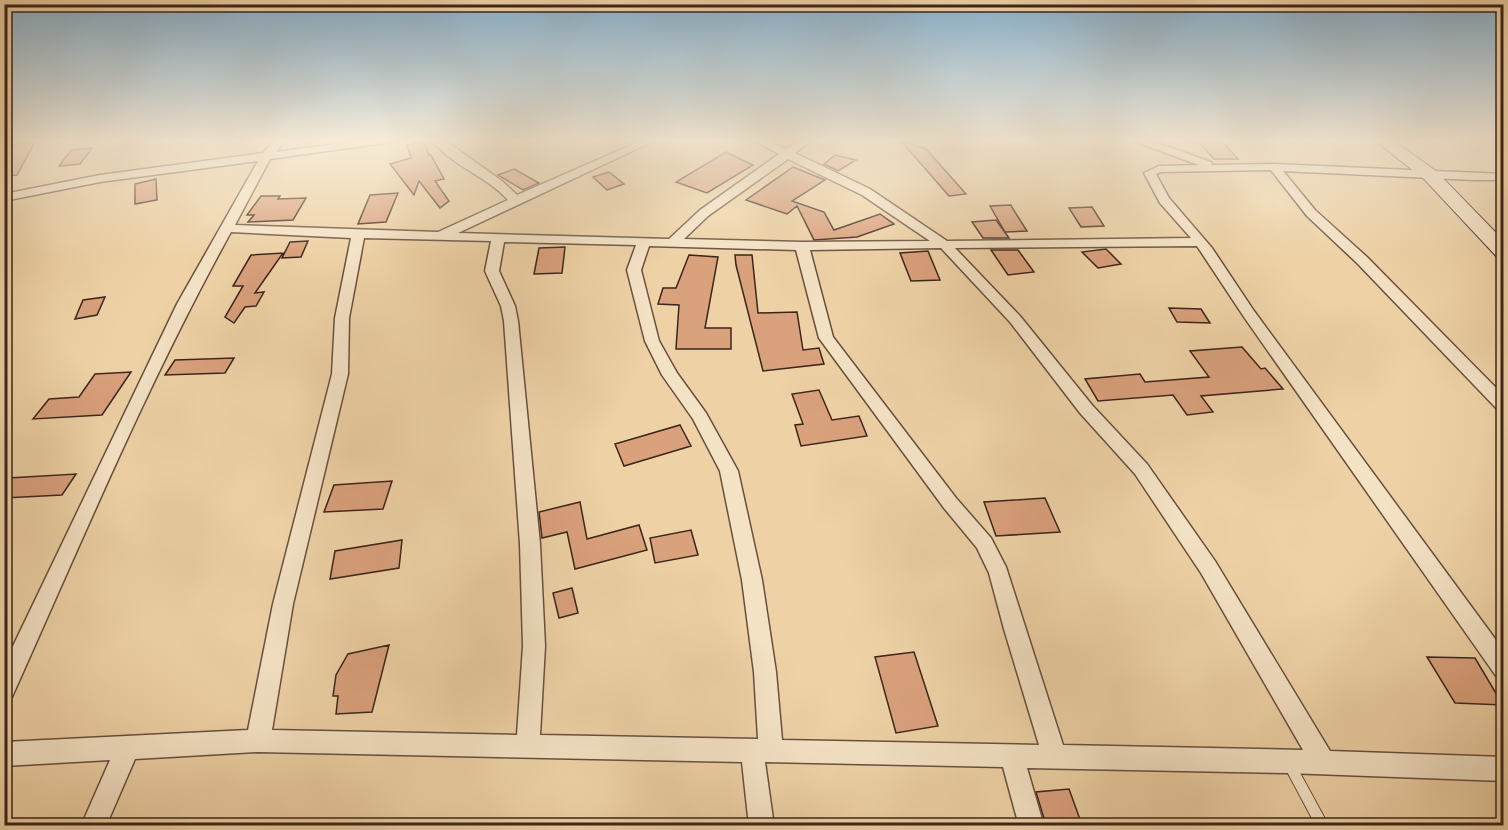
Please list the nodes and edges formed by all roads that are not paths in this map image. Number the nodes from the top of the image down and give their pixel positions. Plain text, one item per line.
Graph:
1 (100, 178) edge
2 (255, 178) edge
3 (488, 178) edge
4 (565, 178) edge
5 (754, 178) edge
6 (836, 178) edge
7 (1153, 178) edge
8 (1283, 178) edge
9 (1433, 178) edge
10 (4, 198) edge
11 (515, 200) junction
12 (227, 228) junction
13 (358, 234) junction
14 (440, 236) junction
15 (498, 238) junction
16 (644, 241) junction
17 (673, 242) junction
18 (1201, 242) junction
19 (945, 245) junction
20 (1500, 245) edge
21 (801, 246) junction
22 (1503, 406) edge
23 (1503, 669) edge
24 (4, 690) edge
25 (258, 741) junction
26 (528, 746) junction
27 (128, 748) junction
28 (762, 751) junction
29 (4, 754) edge
30 (1012, 756) junction
31 (1055, 757) junction
32 (1287, 761) junction
33 (1323, 762) junction
34 (1503, 769) edge
35 (93, 825) edge
36 (762, 825) edge
37 (1032, 825) edge
38 (1323, 825) edge

1 - 10 street
2 - 12 street
3 - 11 street
4 - 11 street
5 - 17 street
6 - 19 street
7 - 18 street
8 - 22 street
9 - 20 street
11 - 14 street
12 - 13 street
12 - 24 street
13 - 14 street
13 - 25 street
14 - 15 street
15 - 16 street
15 - 26 street
16 - 17 street
16 - 28 street
17 - 21 street
18 - 19 street
18 - 23 street
19 - 21 street
19 - 33 street
21 - 31 street
25 - 26 street
25 - 27 street
26 - 28 street
27 - 29 street
27 - 35 street
28 - 30 street
28 - 36 street
30 - 31 street
30 - 37 street
31 - 32 street
32 - 33 street
32 - 38 lane
33 - 34 street

